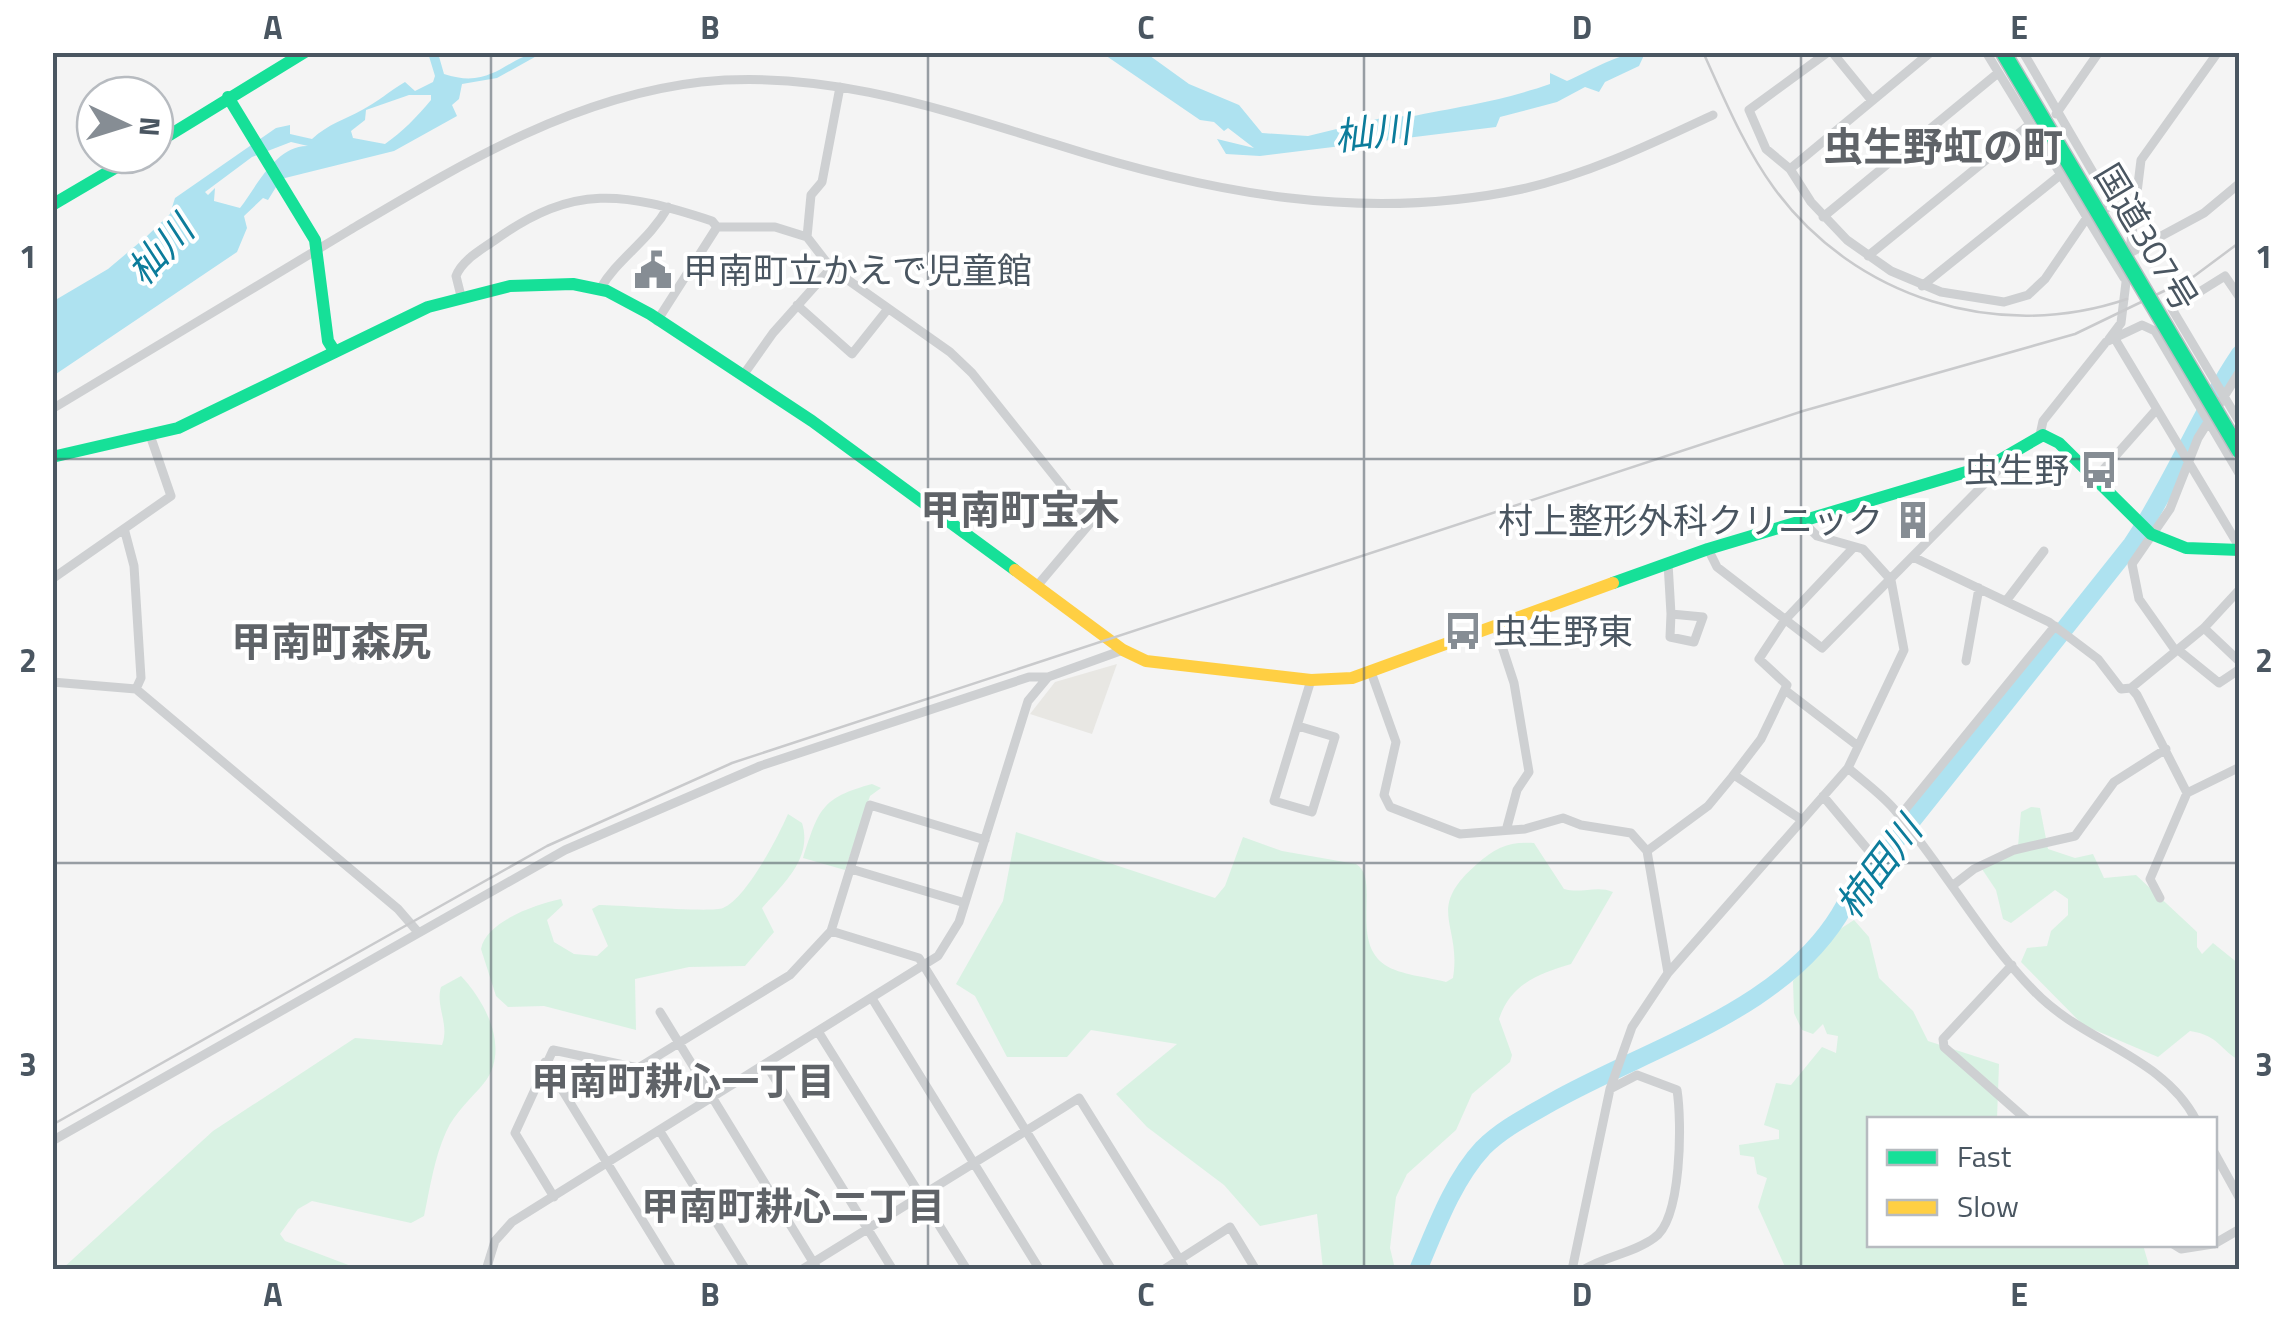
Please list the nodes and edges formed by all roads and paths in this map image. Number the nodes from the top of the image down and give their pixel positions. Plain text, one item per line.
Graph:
1 (305, 52) edge
2 (1830, 52) edge
3 (1930, 52) edge
4 (1986, 52) edge
5 (2003, 52) edge
6 (2023, 52) edge
7 (2099, 52) edge
8 (2218, 52) edge
9 (1998, 73) junction
10 (840, 87) junction
11 (228, 98) junction
12 (1872, 101) junction
13 (2056, 114) junction
14 (1713, 115) dead end
15 (2029, 125) junction
16 (175, 131) edge
17 (1790, 169) junction
18 (103, 175) edge
19 (2059, 176) junction
20 (2240, 183) edge
21 (52, 205) edge
22 (2112, 205) junction
23 (668, 208) junction
24 (2134, 210) junction
25 (1823, 217) junction
26 (2086, 219) junction
27 (717, 227) junction
28 (807, 236) junction
29 (317, 244) junction
30 (2128, 254) junction
31 (1868, 256) junction
32 (831, 268) junction
33 (2126, 280) junction
34 (1922, 286) junction
35 (600, 289) junction
36 (461, 296) junction
37 (2240, 298) edge
38 (797, 305) junction
39 (887, 310) junction
40 (657, 320) junction
41 (2111, 340) junction
42 (335, 352) junction
43 (2240, 370) edge
44 (744, 374) junction
45 (2224, 395) junction
46 (52, 409) edge
47 (2156, 410) junction
48 (2207, 420) junction
49 (2240, 422) edge
50 (2040, 436) junction
51 (151, 438) junction
52 (2240, 452) edge
53 (52, 457) edge
54 (2009, 458) junction
55 (2188, 461) junction
56 (2240, 475) edge
57 (2095, 480) junction
58 (1802, 521) junction
59 (2146, 530) junction
60 (125, 532) junction
61 (1854, 546) junction
62 (1708, 549) junction
63 (2240, 549) edge
64 (2044, 551) dead end
65 (1913, 557) junction
66 (1668, 562) junction
67 (52, 579) edge
68 (1891, 580) junction
69 (1037, 586) junction
70 (1979, 588) junction
71 (2240, 588) edge
72 (2006, 601) junction
73 (1671, 614) dead end
74 (1784, 621) junction
75 (1495, 624) junction
76 (2054, 626) junction
77 (2204, 628) junction
78 (1122, 650) junction
79 (2176, 650) junction
80 (1966, 661) dead end
81 (2240, 666) edge
82 (1371, 672) junction
83 (1048, 677) junction
84 (1311, 680) junction
85 (52, 682) edge
86 (2131, 688) junction
87 (136, 689) junction
88 (1784, 690) junction
89 (1298, 726) junction
90 (1858, 746) junction
91 (2166, 750) junction
92 (2240, 767) edge
93 (1848, 768) junction
94 (1734, 775) junction
95 (2187, 793) junction
96 (1824, 796) junction
97 (1900, 819) junction
98 (1802, 820) junction
99 (1507, 828) junction
100 (984, 840) junction
101 (1646, 851) junction
102 (1874, 857) dead end
103 (850, 869) junction
104 (1952, 886) junction
105 (2160, 898) dead end
106 (966, 903) junction
107 (417, 931) junction
108 (831, 932) junction
109 (2012, 965) junction
110 (925, 968) junction
111 (1668, 973) junction
112 (873, 1000) junction
113 (660, 1012) dead end
114 (819, 1033) junction
115 (679, 1043) junction
116 (545, 1062) junction
117 (767, 1066) junction
118 (1612, 1085) junction
119 (713, 1100) junction
120 (2024, 1117) edge
121 (2194, 1117) edge
122 (1026, 1131) junction
123 (661, 1132) junction
124 (52, 1141) edge
125 (2217, 1157) edge
126 (608, 1164) junction
127 (974, 1164) junction
128 (922, 1196) junction
129 (554, 1197) junction
130 (2240, 1199) edge
131 (868, 1229) junction
132 (2240, 1230) edge
133 (2217, 1242) edge
134 (1180, 1259) junction
135 (816, 1266) edge
136 (486, 1270) edge
137 (672, 1270) edge
138 (746, 1270) edge
139 (802, 1270) edge
140 (893, 1270) edge
141 (967, 1270) edge
142 (1040, 1270) edge
143 (1112, 1270) edge
144 (1163, 1270) edge
145 (1186, 1270) edge
146 (1256, 1270) edge
147 (1572, 1270) edge
148 (1584, 1270) edge

1 - 11 main road
2 - 12 street
2 - 17 street
3 - 12 street
4 - 9 street
5 - 52 main road, 国道307号, bridge
6 - 13 street
7 - 13 street
8 - 24 street
9 - 15 street
9 - 25 street
10 - 14 street
10 - 28 street
10 - 29 street
11 - 16 main road
11 - 29 main road
12 - 17 street
13 - 22 street
15 - 19 street
15 - 31 street
17 - 25 street
18 - 21 main road
19 - 26 street
19 - 34 street
20 - 30 street
22 - 24 street
22 - 26 street
23 - 27 street
23 - 35 street
23 - 36 street
24 - 30 street
25 - 31 street
26 - 33 street
26 - 34 street
27 - 28 street
27 - 40 street
28 - 32 street
29 - 42 main road
29 - 46 street
30 - 33 street
31 - 34 street
32 - 38 street
32 - 39 street
33 - 41 street
35 - 36 main road
35 - 40 main road
36 - 42 main road
37 - 45 street
38 - 39 street
38 - 44 street
39 - 69 street
40 - 44 main road
41 - 47 street
41 - 48 street
41 - 50 street
42 - 51 main road
43 - 45 street
44 - 69 main road
45 - 48 street
45 - 49 street
47 - 55 street
47 - 57 street
48 - 55 street
48 - 56 street
50 - 54 main road
50 - 57 main road
51 - 53 main road
51 - 60 street
54 - 58 main road
54 - 65 street
55 - 59 street
55 - 63 street
57 - 59 main road
58 - 61 street
58 - 62 main road
59 - 63 main road
59 - 79 street
60 - 67 street
60 - 87 street
61 - 68 street
61 - 74 street
62 - 66 main road
62 - 74 street
64 - 72 street
65 - 68 street
65 - 70 street
66 - 73 street
66 - 75 main road
68 - 74 street
68 - 90 street
69 - 78 main road
70 - 72 street
70 - 80 street
71 - 77 street
72 - 76 street
74 - 88 street
75 - 82 main road
75 - 99 street
76 - 86 street
76 - 97 street
77 - 79 street
77 - 81 street
78 - 83 street
78 - 84 main road
79 - 81 street
79 - 86 street
82 - 84 main road
82 - 99 street
83 - 100 street
83 - 107 street
84 - 89 street
85 - 87 street
86 - 91 street
87 - 107 street
88 - 90 street
88 - 94 street
89 - 89 street
90 - 93 street
91 - 95 street
91 - 104 street
92 - 95 street
93 - 96 street
93 - 97 street
94 - 98 street
94 - 101 street
95 - 105 street
96 - 98 street
96 - 102 street
97 - 104 street
98 - 111 street
99 - 101 street
100 - 103 street
100 - 106 street
101 - 111 street
103 - 106 street
103 - 108 street
104 - 109 street
106 - 110 street
107 - 124 street
108 - 110 street
108 - 115 street
109 - 120 street
109 - 121 street
110 - 112 street
110 - 122 street
111 - 118 street
112 - 114 street
112 - 127 street
113 - 115 street
114 - 117 street
114 - 128 street
115 - 116 street
115 - 119 street
116 - 126 street
116 - 129 street
117 - 119 street
117 - 131 street
118 - 147 street
118 - 148 street
119 - 123 street
119 - 135 street
122 - 127 street
122 - 134 street
122 - 143 street
123 - 126 street
123 - 138 street
125 - 130 street
126 - 129 street
126 - 137 street
127 - 128 street
127 - 142 street
128 - 131 street
128 - 141 street
129 - 136 street
131 - 135 street
131 - 140 street
132 - 133 street
134 - 144 street
134 - 145 street
134 - 146 street
135 - 139 street

